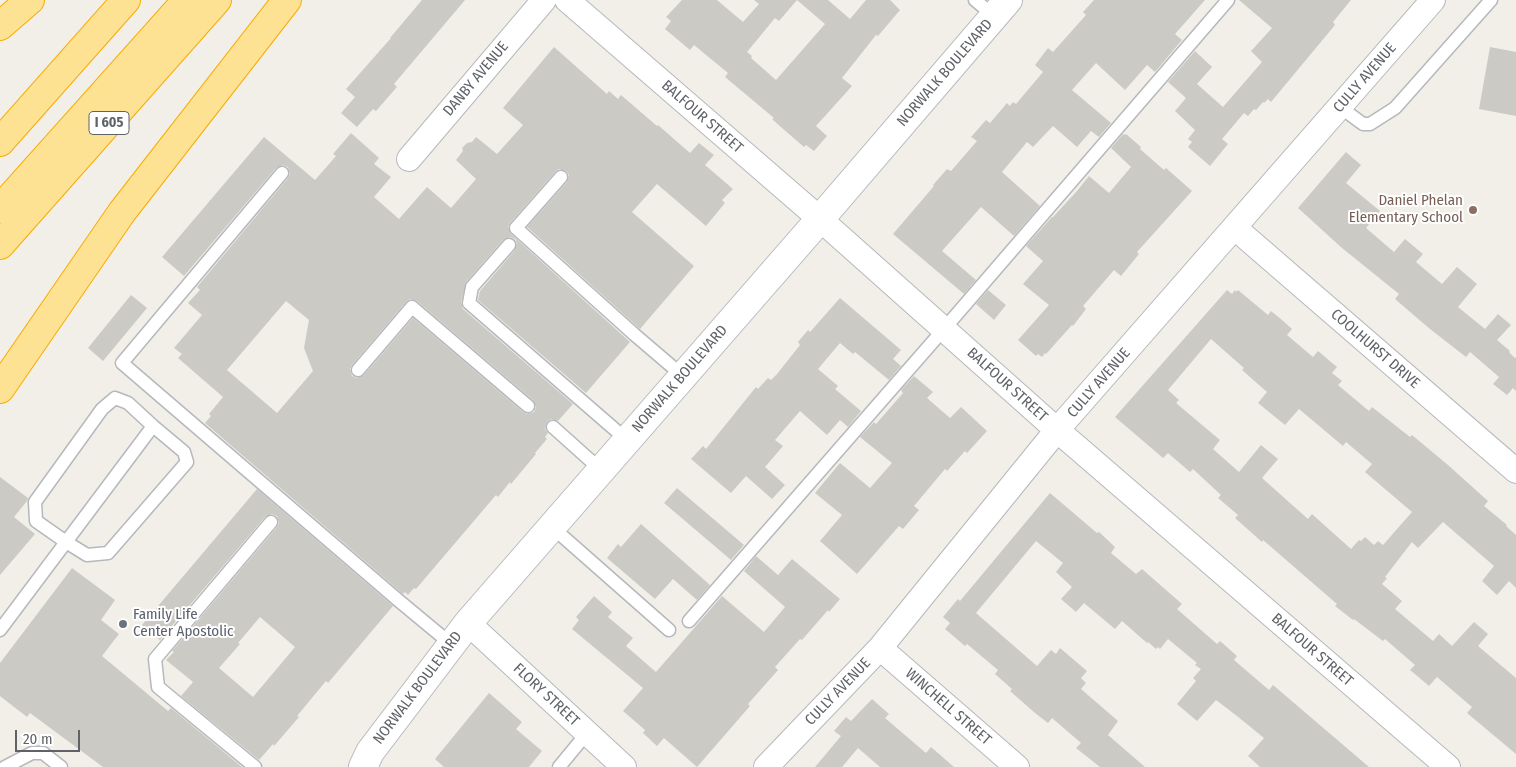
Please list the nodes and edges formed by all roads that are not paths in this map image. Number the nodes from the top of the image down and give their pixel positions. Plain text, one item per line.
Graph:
1 (30, 0) edge
2 (126, 0) edge
3 (168, 0) edge
4 (187, 0) edge
5 (217, 0) edge
6 (287, 0) edge
7 (544, 0) edge
8 (567, 0) edge
9 (1228, 0) edge
10 (1433, 0) edge
11 (1491, 0) edge
12 (992, 5) edge
13 (0, 26) edge
14 (1340, 107) junction
15 (0, 142) edge
16 (408, 159) dead end
17 (282, 173) dead end
18 (562, 177) dead end
19 (0, 188) edge
20 (0, 209) edge
21 (820, 218) junction
22 (1235, 228) junction
23 (0, 245) edge
24 (509, 245) dead end
25 (944, 329) junction
26 (358, 370) dead end
27 (683, 376) junction
28 (0, 389) edge
29 (528, 406) dead end
30 (153, 426) junction
31 (553, 427) dead end
32 (1057, 430) junction
33 (627, 440) junction
34 (601, 470) junction
35 (1516, 471) edge
36 (271, 522) dead end
37 (552, 527) junction
38 (66, 542) junction
39 (689, 621) dead end
40 (0, 630) edge
41 (669, 630) dead end
42 (459, 634) junction
43 (880, 648) junction
44 (587, 733) junction
45 (5, 767) edge
46 (61, 767) edge
47 (255, 767) edge
48 (363, 767) edge
49 (558, 767) edge
50 (624, 767) edge
51 (766, 767) edge
52 (1017, 767) edge
53 (1448, 767) edge

1 - 13 highway
2 - 15 highway
3 - 19 highway
4 - 20 highway
5 - 23 highway, I 605
6 - 28 highway
7 - 16 street, DANBY AVENUE
8 - 21 street, BALFOUR STREET
9 - 25 lane
10 - 14 street, CULLY AVENUE
11 - 14 lane
12 - 21 main road, NORWALK BOULEVARD
14 - 22 street, CULLY AVENUE
17 - 42 lane
18 - 27 lane
21 - 25 street, BALFOUR STREET
21 - 27 main road, NORWALK BOULEVARD
22 - 32 street, CULLY AVENUE
22 - 35 street, COOLHURST DRIVE
24 - 33 lane
25 - 32 street, BALFOUR STREET
25 - 39 lane
26 - 29 lane
27 - 33 main road, NORWALK BOULEVARD
30 - 38 lane
30 - 38 lane
30 - 38 lane
31 - 34 lane
32 - 43 street, CULLY AVENUE
32 - 53 street, BALFOUR STREET
33 - 34 main road, NORWALK BOULEVARD
34 - 37 main road, NORWALK BOULEVARD
36 - 47 lane
37 - 41 lane
37 - 42 main road, NORWALK BOULEVARD
38 - 40 lane
42 - 44 street, FLORY STREET
42 - 48 main road, NORWALK BOULEVARD
43 - 51 street, CULLY AVENUE
43 - 52 street, WINCHELL STREET
44 - 49 lane
44 - 50 street, FLORY STREET
45 - 46 lane

